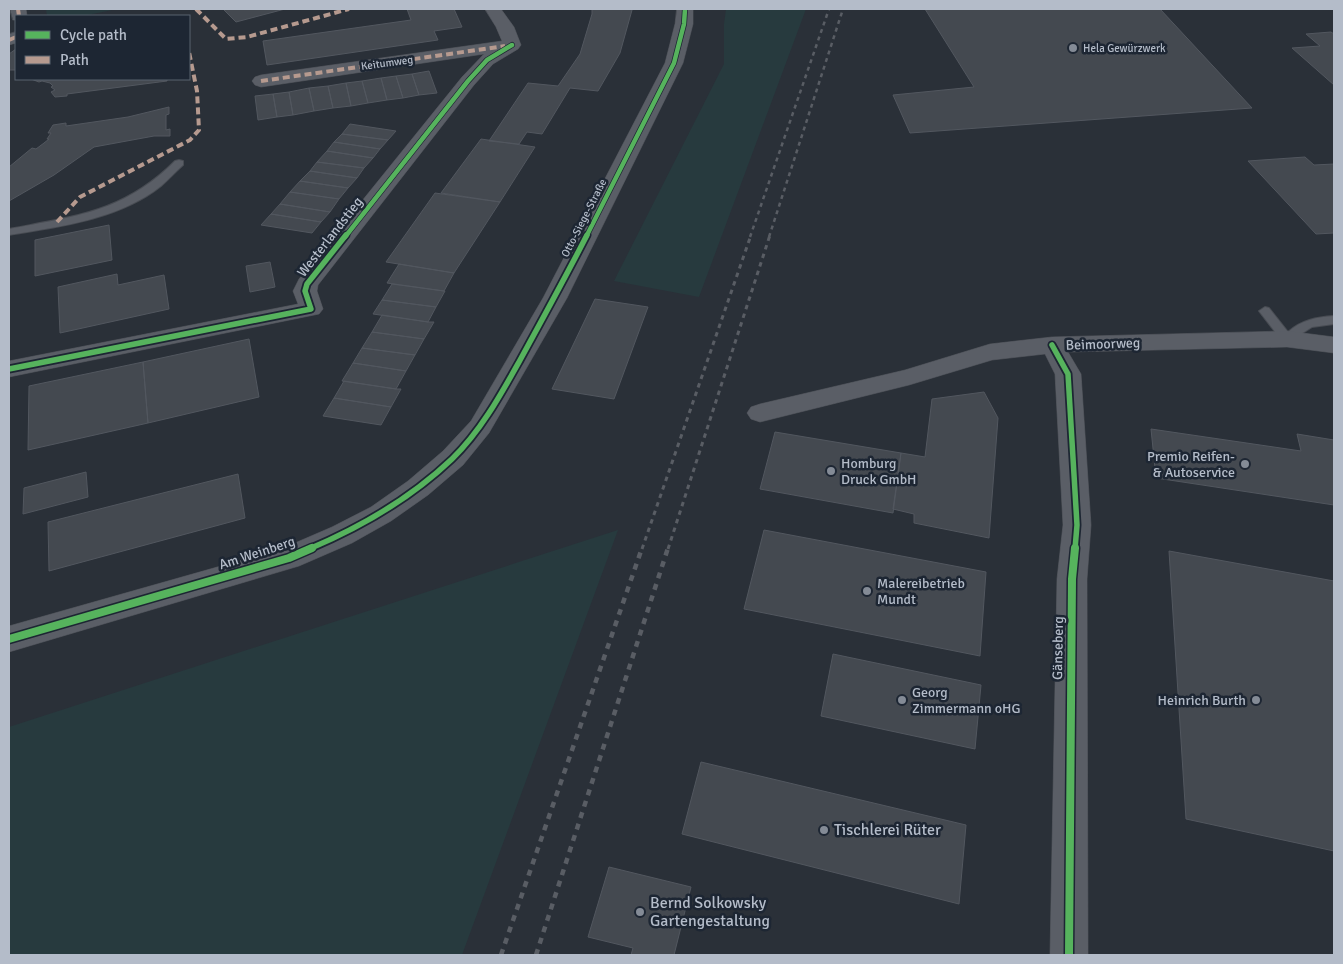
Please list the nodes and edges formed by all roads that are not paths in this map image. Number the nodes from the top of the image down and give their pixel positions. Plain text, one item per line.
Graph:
1 (493, 9) edge
2 (686, 9) edge
3 (512, 45) junction
4 (261, 81) dead end
5 (179, 163) dead end
6 (9, 232) edge
7 (1265, 310) dead end
8 (1334, 320) edge
9 (1287, 340) junction
10 (1334, 345) edge
11 (1052, 346) junction
12 (9, 369) edge
13 (760, 413) dead end
14 (480, 428) joint
15 (9, 639) edge
16 (1069, 955) edge

1 - 3 street
2 - 14 street, Otto-Siege-Straße
3 - 4 street, Keitumweg
3 - 12 street, Westerlandstieg
5 - 6 lane
7 - 9 lane
8 - 9 lane
9 - 10 street, Beimoorweg
9 - 11 street, Beimoorweg
11 - 13 street, Beimoorweg
11 - 16 street, Gänseberg
14 - 15 street, Am Weinberg

